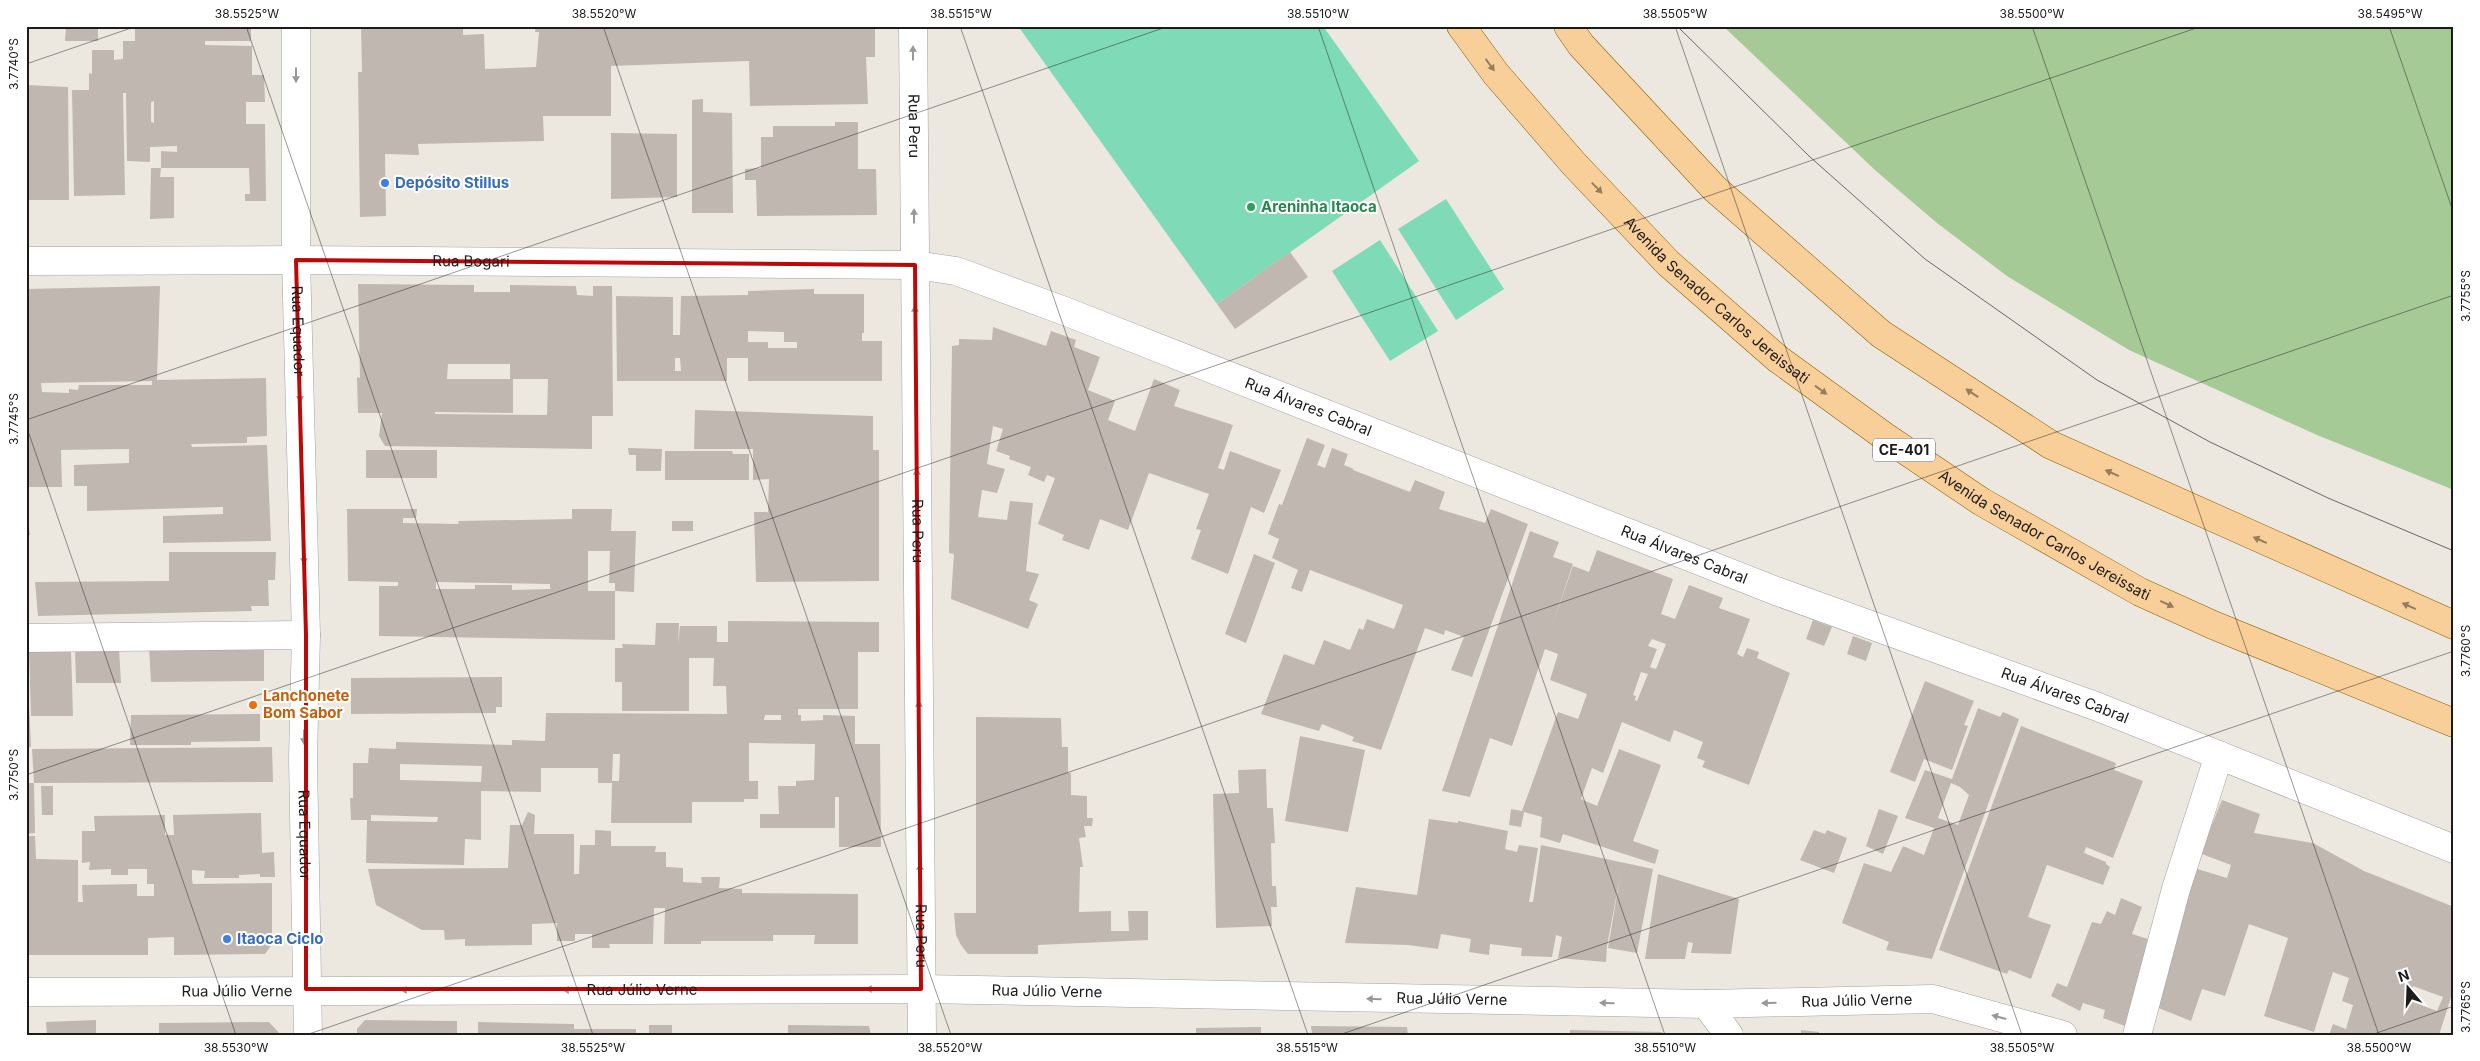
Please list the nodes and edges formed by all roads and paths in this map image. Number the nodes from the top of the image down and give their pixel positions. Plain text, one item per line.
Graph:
1 (296, 26) edge
2 (913, 26) edge
3 (1461, 26) edge
4 (1568, 26) edge
5 (296, 260) junction
6 (26, 261) edge
7 (915, 265) junction
8 (2454, 625) edge
9 (306, 635) junction
10 (26, 638) edge
11 (2454, 723) edge
12 (2219, 755) junction
13 (2454, 849) edge
14 (306, 989) junction
15 (921, 989) junction
16 (26, 992) edge
17 (1706, 1004) junction
18 (308, 1035) edge
19 (922, 1035) edge
20 (1729, 1035) edge
21 (2063, 1035) edge
22 (2137, 1035) edge

1 -> 5 street, Rua Equador
7 -> 2 street, Rua Peru
3 -> 11 main road, Avenida Senador Carlos Jereissati / CE-401
8 -> 4 main road
5 - 6 street, Rua Bogari
5 - 7 street, Rua Bogari
5 -> 9 street, Rua Equador
7 - 12 street, Rua Álvares Cabral
15 -> 7 street, Rua Peru
9 - 10 street
9 -> 14 street, Rua Equador
12 - 13 street, Rua Álvares Cabral
12 - 22 street
15 -> 14 street, Rua Júlio Verne
14 - 16 street, Rua Júlio Verne
14 - 18 street, Rua Equador
17 -> 15 street, Rua Júlio Verne
15 - 19 street, Rua Peru
17 - 20 street
21 -> 17 street, Rua Júlio Verne

